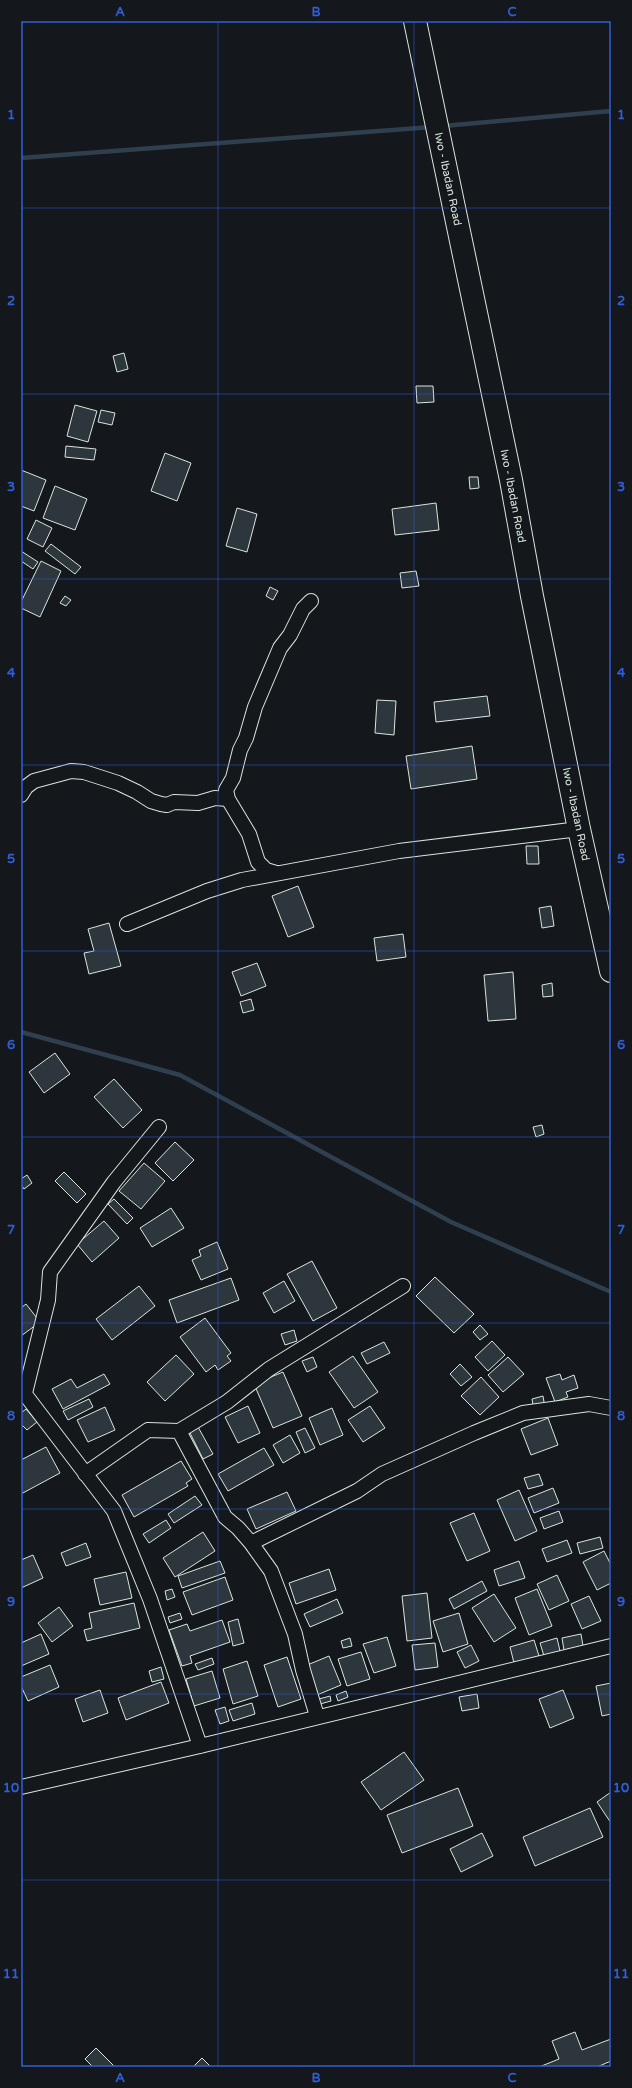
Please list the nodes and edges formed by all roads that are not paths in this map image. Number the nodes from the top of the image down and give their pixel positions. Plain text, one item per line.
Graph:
1 (415, 21) edge
2 (311, 601) dead end
3 (21, 795) edge
4 (228, 799) junction
5 (579, 829) junction
6 (276, 873) junction
7 (127, 924) dead end
8 (611, 971) edge
9 (159, 1127) dead end
10 (403, 1286) dead end
11 (23, 1391) edge
12 (611, 1408) edge
13 (179, 1431) junction
14 (85, 1474) junction
15 (251, 1544) junction
16 (611, 1646) edge
17 (317, 1716) junction
18 (200, 1746) junction
19 (21, 1787) edge

1 - 5 main road, Iwo - Ibadan Road
2 - 4 street
3 - 4 street
4 - 6 street
5 - 6 street
5 - 8 main road, Iwo - Ibadan Road
6 - 7 street
9 - 11 street
10 - 13 street
11 - 14 street
12 - 15 street
13 - 14 street
13 - 15 street
14 - 18 street
15 - 17 street
16 - 17 street
17 - 18 street
18 - 19 street

